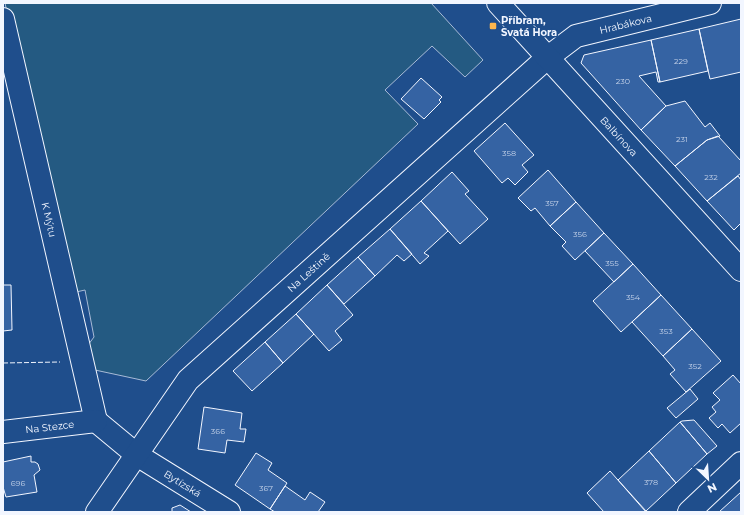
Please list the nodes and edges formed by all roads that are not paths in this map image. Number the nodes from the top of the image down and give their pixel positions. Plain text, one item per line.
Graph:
1 (498, 3) edge
2 (710, 3) edge
3 (3, 19) edge
4 (547, 58) junction
5 (741, 270) edge
6 (96, 421) junction
7 (3, 432) edge
8 (137, 454) junction
9 (741, 463) edge
10 (97, 512) edge
11 (229, 512) edge
12 (689, 512) edge

1 - 4 street, Balbínova
2 - 4 street, Hrabákova
3 - 6 street, K Mýtu
4 - 5 street, Balbínova
4 - 8 street, Na Leštině
6 - 7 street, Na Stezce
6 - 8 street, Bytízská
8 - 10 street, Na Leštině
8 - 11 street, Bytízská
9 - 12 street

